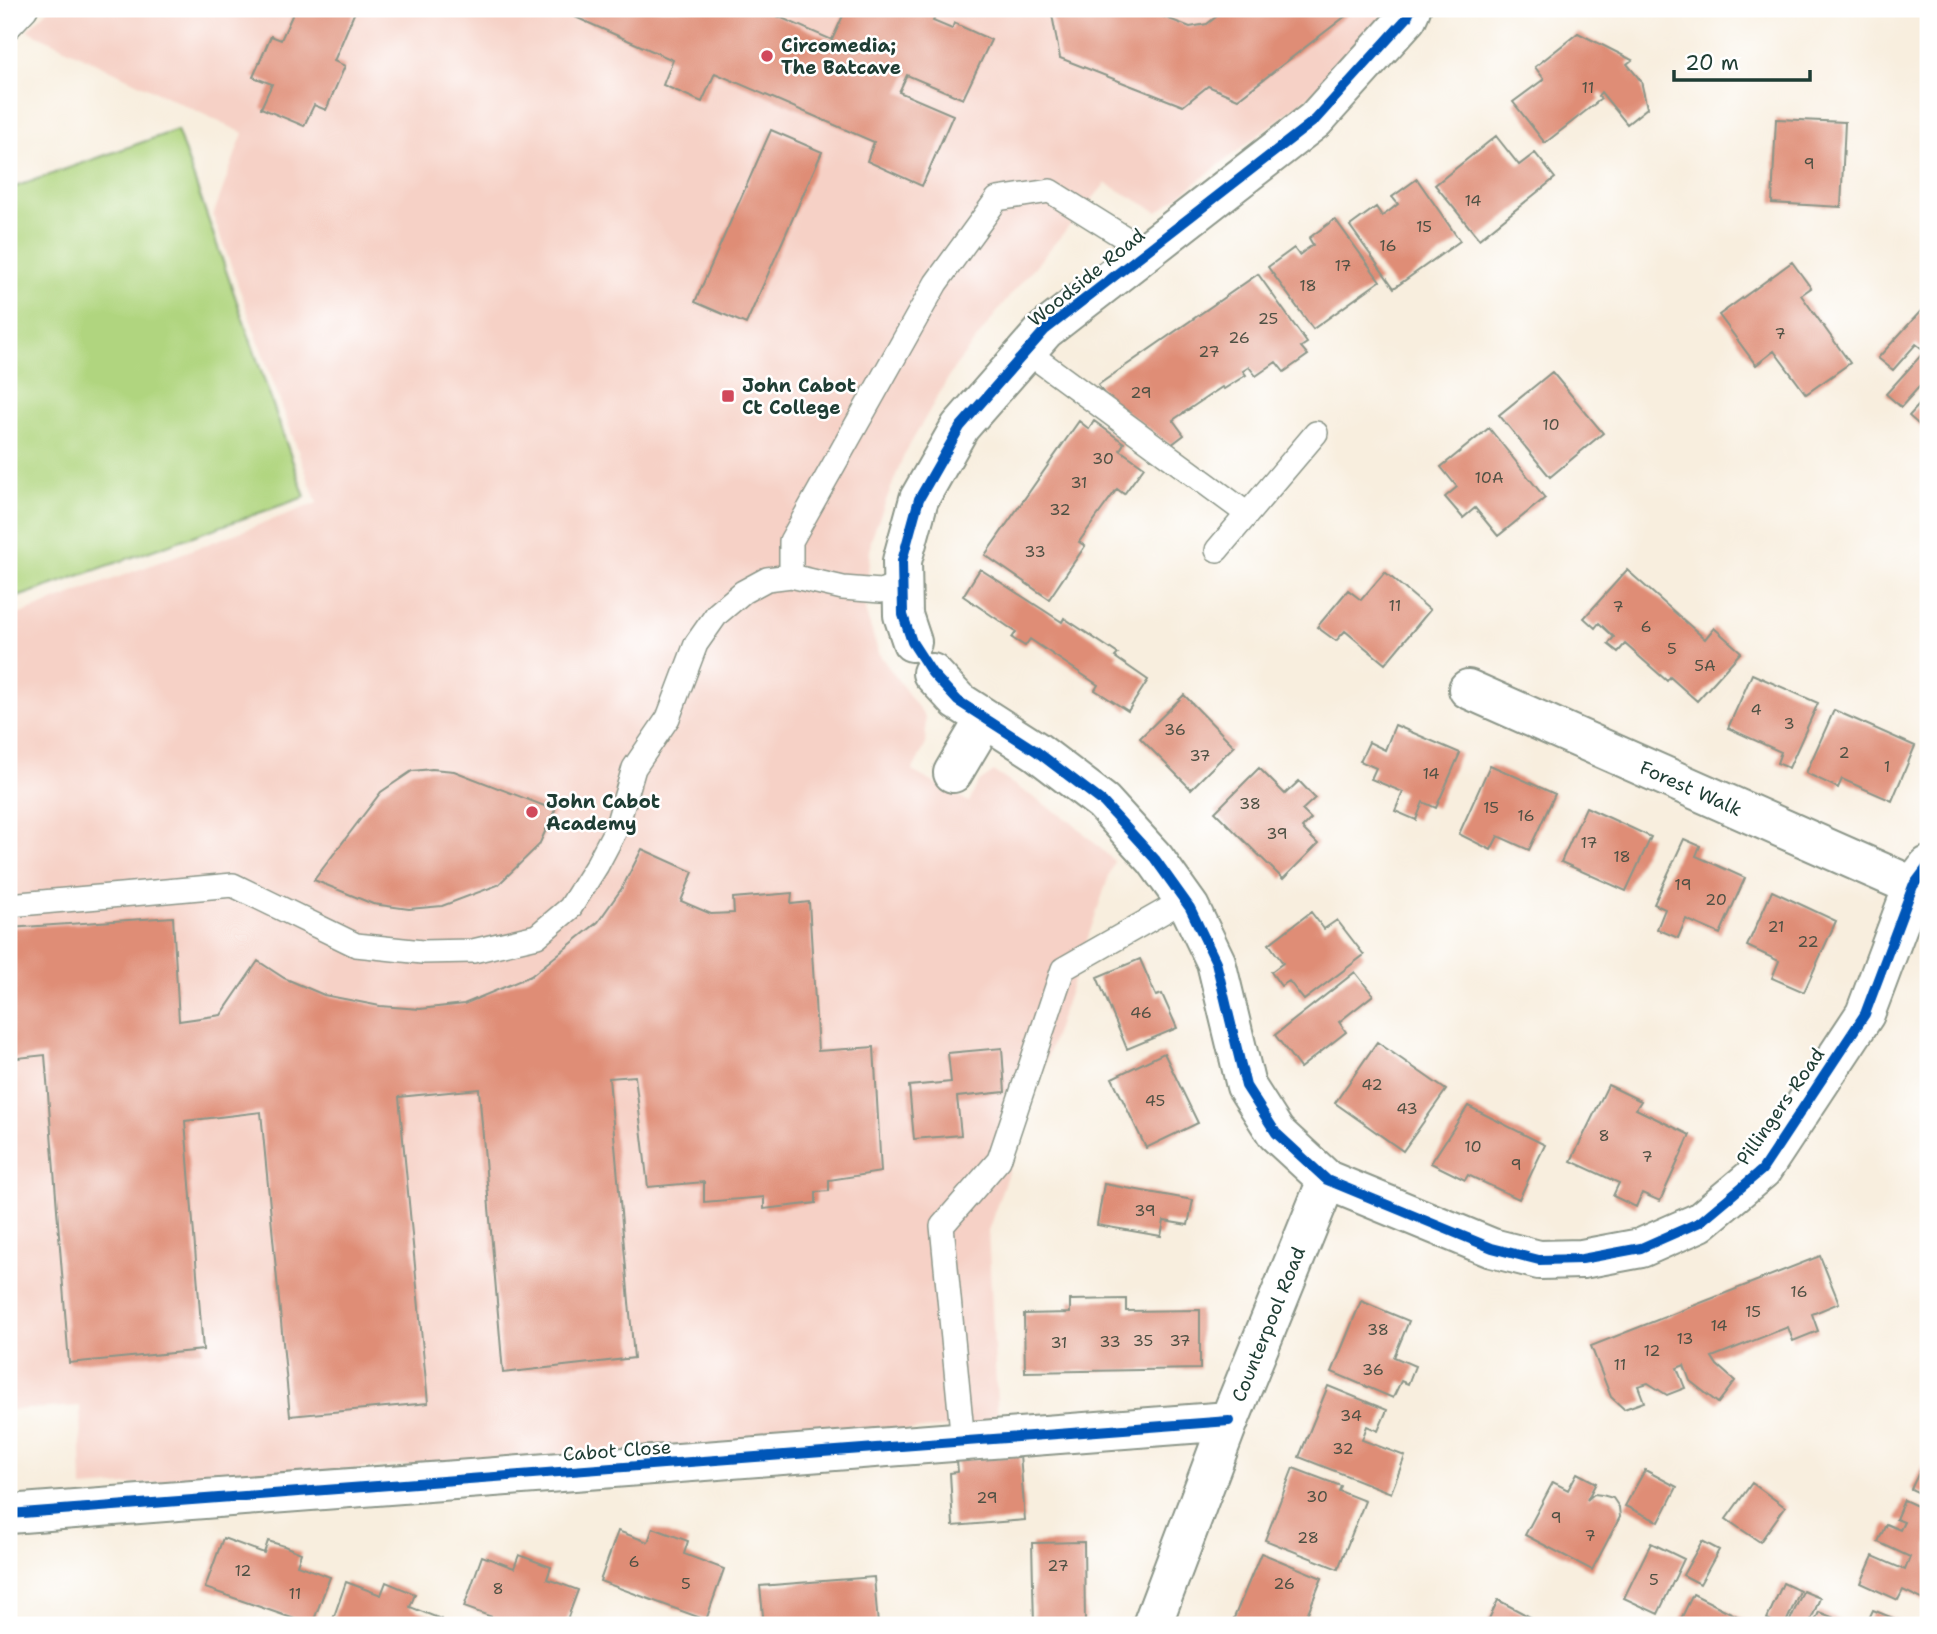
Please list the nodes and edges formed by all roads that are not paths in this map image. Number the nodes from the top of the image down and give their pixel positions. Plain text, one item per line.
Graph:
1 (26, 9) edge
2 (1411, 9) edge
3 (9, 27) edge
4 (1146, 251) junction
5 (1026, 351) junction
6 (1316, 433) dead end
7 (1246, 513) junction
8 (1217, 550) dead end
9 (791, 576) junction
10 (902, 582) junction
11 (912, 642) dead end
12 (932, 673) dead end
13 (1468, 689) dead end
14 (985, 719) junction
15 (953, 773) dead end
16 (1921, 876) edge
17 (1184, 900) junction
18 (9, 905) edge
19 (1327, 1180) junction
20 (1229, 1421) junction
21 (963, 1442) junction
22 (9, 1514) edge
23 (1152, 1625) edge

1 - 3 lane
2 - 4 street, Woodside Road
4 - 5 street, Woodside Road
4 - 9 lane
5 - 7 lane
5 - 10 street, Woodside Road
6 - 7 lane
7 - 8 lane
9 - 10 lane
9 - 18 lane
10 - 11 street, Woodside Road
12 - 14 street
13 - 16 street, Forest Walk
14 - 15 street
14 - 17 street
16 - 19 street, Pillingers Road
17 - 19 street
17 - 21 lane
19 - 20 street, Counterpool Road
20 - 21 street, Cabot Close
20 - 23 street, Counterpool Road
21 - 22 street, Cabot Close

